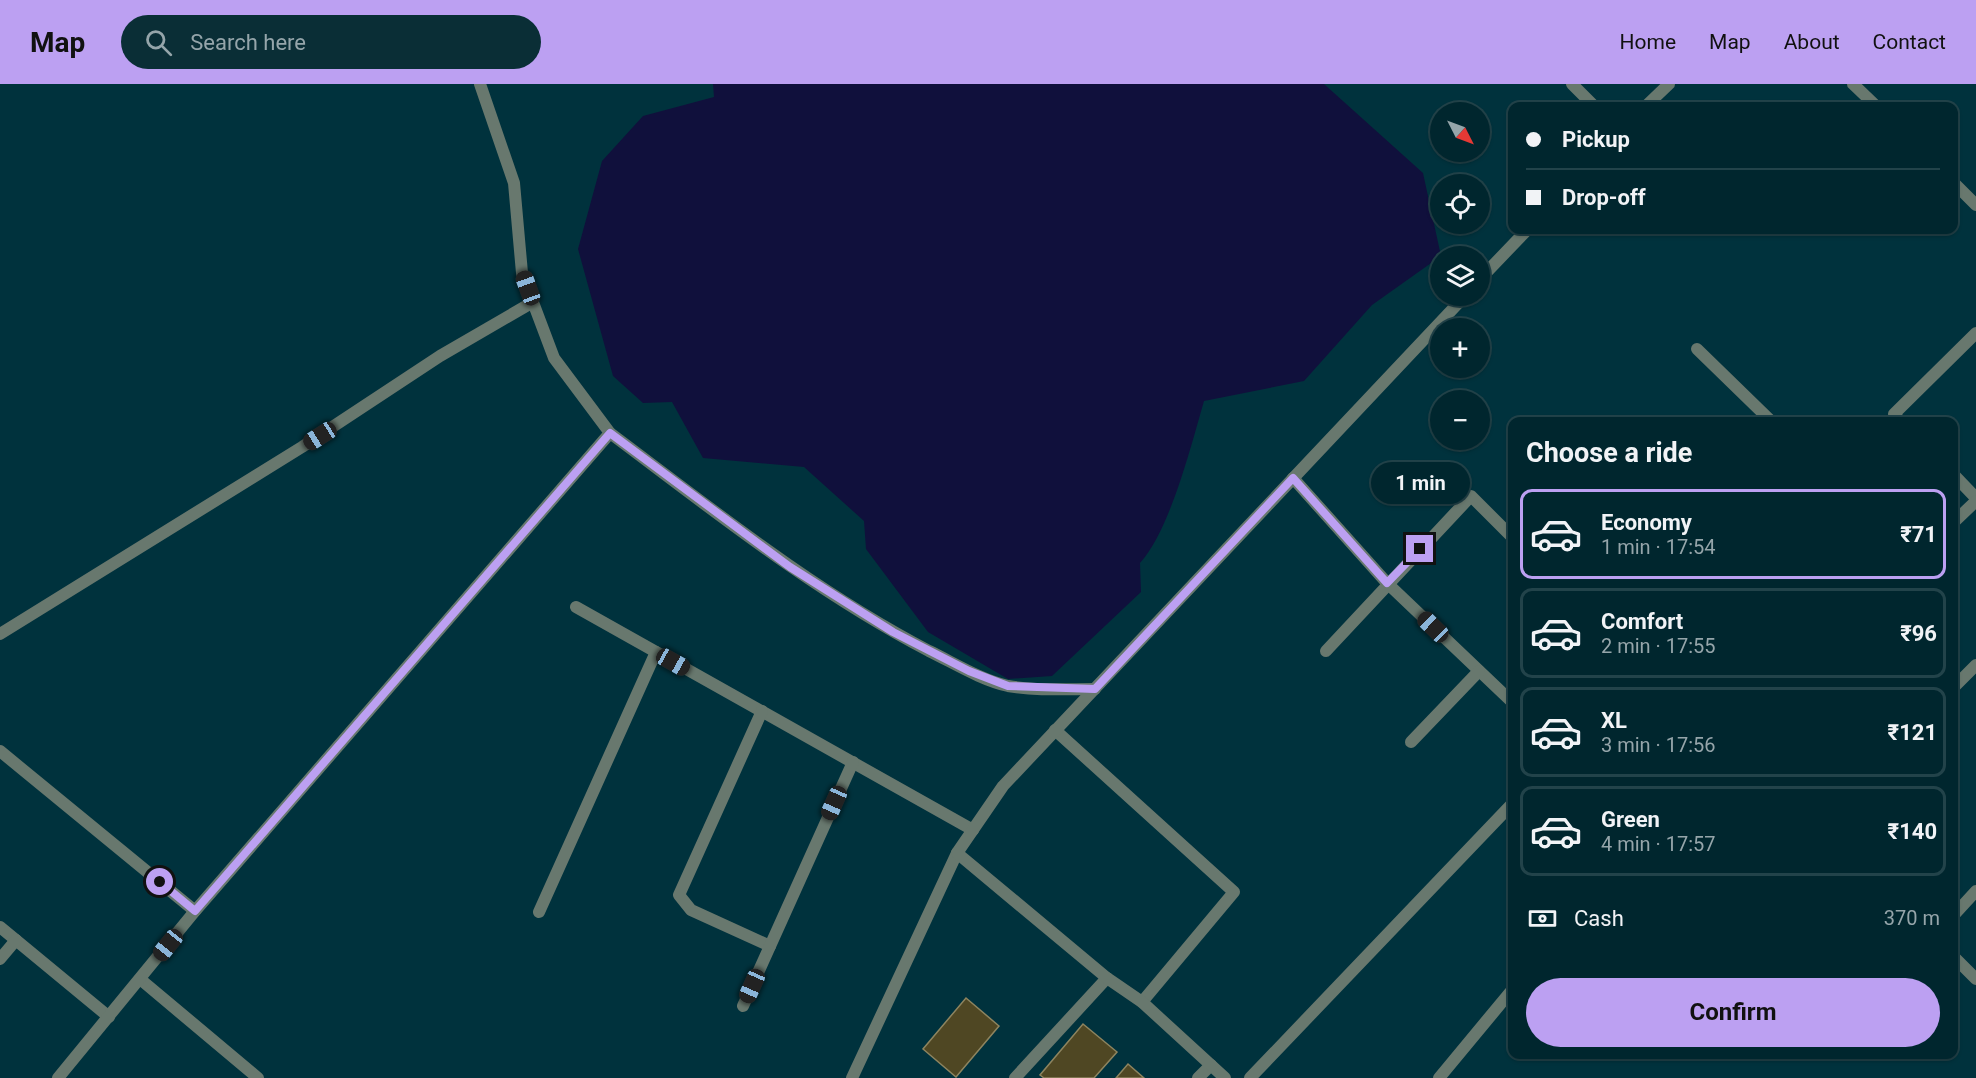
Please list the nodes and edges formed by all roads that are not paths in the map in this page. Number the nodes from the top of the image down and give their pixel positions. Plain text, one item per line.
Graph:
1 (480, 84) edge
2 (1572, 84) edge
3 (1669, 84) edge
4 (1853, 84) edge
5 (1590, 102) edge
6 (1650, 102) edge
7 (1872, 102) edge
8 (1958, 187) edge
9 (1976, 204) edge
10 (1523, 234) edge
11 (1490, 269) edge
12 (533, 302) junction
13 (1455, 306) edge
14 (1976, 333) edge
15 (1697, 349) dead end
16 (1768, 417) edge
17 (1896, 417) edge
18 (610, 433) junction
19 (1293, 478) junction
20 (1958, 479) edge
21 (1976, 499) edge
22 (1958, 518) edge
23 (1508, 533) edge
24 (1387, 583) junction
25 (576, 607) dead end
26 (0, 634) edge
27 (1326, 651) dead end
28 (656, 652) junction
29 (1976, 665) edge
30 (1479, 671) junction
31 (1958, 683) edge
32 (1095, 689) junction
33 (1508, 698) edge
34 (762, 711) junction
35 (1055, 730) junction
36 (1411, 742) dead end
37 (0, 751) edge
38 (853, 762) junction
39 (1508, 808) edge
40 (973, 830) junction
41 (957, 853) junction
42 (1976, 891) edge
43 (195, 911) junction
44 (1958, 911) edge
45 (539, 912) dead end
46 (0, 927) edge
47 (16, 940) junction
48 (770, 946) junction
49 (0, 959) edge
50 (1958, 961) edge
51 (1107, 978) junction
52 (140, 979) junction
53 (1976, 979) edge
54 (1508, 995) edge
55 (1142, 1002) junction
56 (743, 1006) dead end
57 (109, 1017) junction
58 (1210, 1065) junction
59 (58, 1078) edge
60 (258, 1078) edge
61 (852, 1078) edge
62 (1015, 1078) edge
63 (1198, 1078) edge
64 (1225, 1078) edge
65 (1250, 1078) edge
66 (1439, 1078) edge

1 - 12 street
2 - 5 street
3 - 6 street
4 - 7 street
8 - 9 street
10 - 11 street
12 - 18 street
12 - 26 street
13 - 19 street
14 - 17 street
15 - 16 street
18 - 32 street
18 - 43 street
19 - 24 street
19 - 32 street
20 - 21 street
21 - 22 street
23 - 24 street
24 - 27 street
24 - 30 street
25 - 28 street
28 - 34 street
28 - 45 street
29 - 31 street
30 - 33 street
30 - 36 street
32 - 35 street
34 - 38 street
34 - 48 street
35 - 40 street
35 - 55 street
37 - 43 street
38 - 40 street
38 - 48 street
39 - 65 street
40 - 41 street
41 - 51 street
41 - 61 street
42 - 44 street
43 - 52 street
46 - 47 street
47 - 49 street
47 - 57 street
48 - 56 street
50 - 53 street
51 - 55 street
51 - 62 street
52 - 57 street
52 - 60 street
54 - 66 street
55 - 58 street
57 - 59 street
58 - 63 street
58 - 64 street

